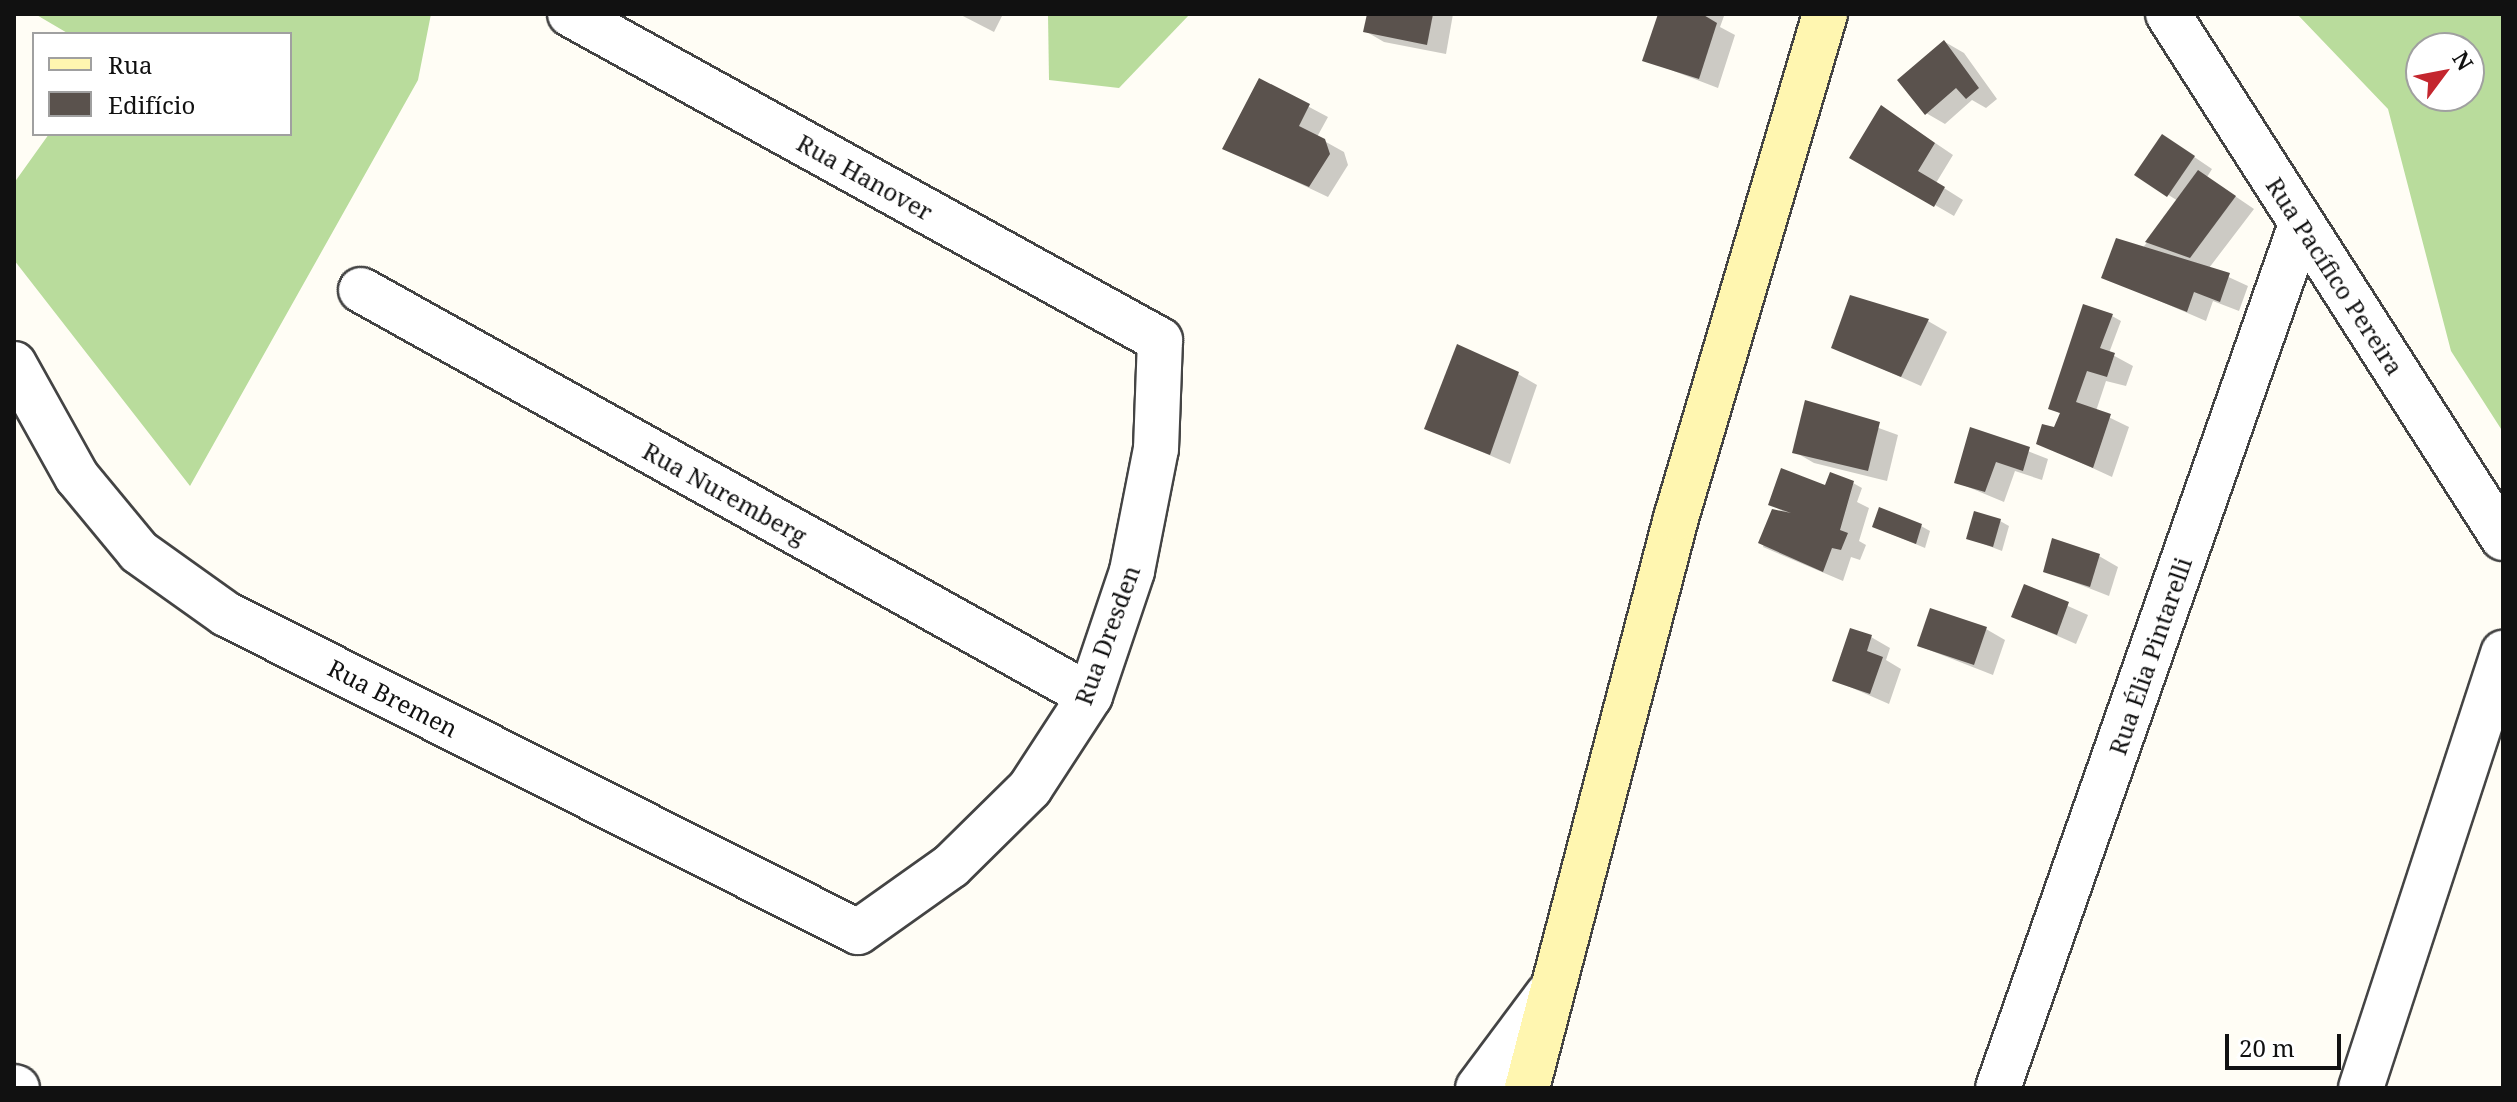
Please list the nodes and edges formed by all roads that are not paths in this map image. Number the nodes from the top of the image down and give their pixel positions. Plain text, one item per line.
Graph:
1 (570, 14) edge
2 (1825, 14) edge
3 (2168, 14) edge
4 (2301, 224) junction
5 (361, 290) dead end
6 (1160, 340) joint
7 (14, 364) edge
8 (2503, 538) edge
9 (2503, 653) edge
10 (1090, 696) junction
11 (858, 932) joint
12 (1548, 994) junction
13 (1478, 1088) edge
14 (1502, 1088) edge
15 (1527, 1088) edge
16 (1998, 1088) edge
17 (2361, 1088) edge

1 - 6 street, Rua Hanover
2 - 12 main road
3 - 4 street, Rua Pacífico Pereira
4 - 8 street, Rua Pacífico Pereira
4 - 16 street, Rua Élia Pintarelli
5 - 10 street, Rua Nuremberg
6 - 10 street, Rua Dresden
7 - 11 street, Rua Bremen
9 - 17 street
10 - 11 street, Rua Dresden
12 - 13 street
12 - 14 main road
12 - 15 main road

